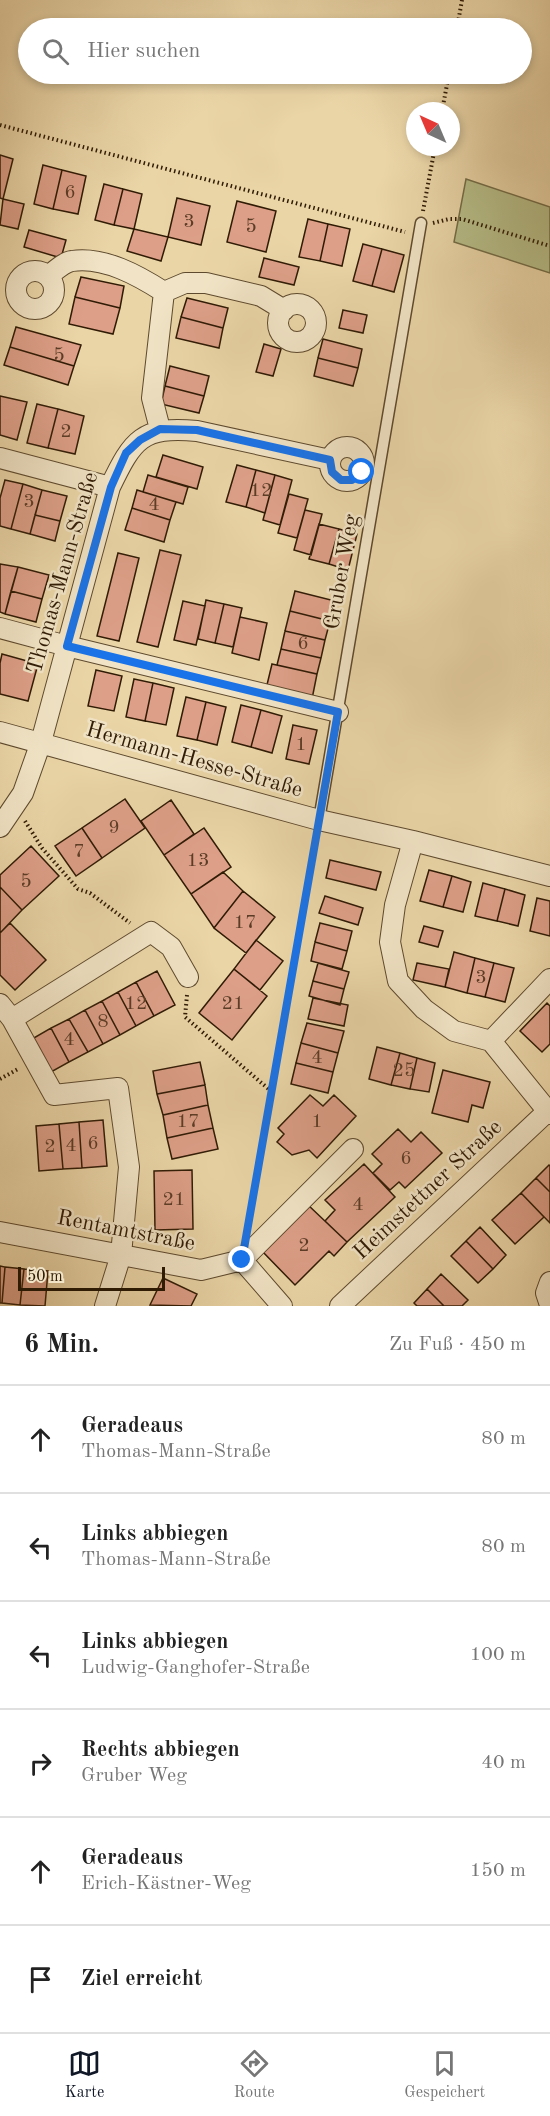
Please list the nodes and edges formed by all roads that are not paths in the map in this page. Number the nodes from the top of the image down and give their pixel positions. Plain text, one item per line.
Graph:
1 (420, 228) road end
2 (48, 276) dead end
3 (164, 292) junction
4 (284, 310) dead end
5 (160, 429) junction
6 (0, 458) edge
7 (330, 460) dead end
8 (111, 487) junction
9 (0, 627) edge
10 (67, 646) junction
11 (338, 712) junction
12 (0, 732) edge
13 (41, 742) junction
14 (319, 820) junction
15 (0, 828) edge
16 (413, 841) junction
17 (550, 876) edge
18 (188, 977) road end
19 (550, 979) edge
20 (6, 1012) edge
21 (491, 1041) junction
22 (549, 1112) edge
23 (353, 1149) dead end
24 (0, 1232) edge
25 (121, 1255) junction
26 (242, 1260) junction
27 (105, 1306) edge
28 (282, 1306) edge
29 (340, 1306) edge

1 - 11 lane, Gruber Weg
2 - 3 street
3 - 4 street
3 - 5 street
5 - 7 street
5 - 8 street, Thomas-Mann-Straße
6 - 8 street
8 - 10 street, Thomas-Mann-Straße
9 - 10 street
10 - 11 street
10 - 13 street, Thomas-Mann-Straße
11 - 14 lane, Gruber Weg
12 - 13 street, Hermann-Hesse-Straße
13 - 14 street, Hermann-Hesse-Straße
13 - 15 street, Thomas-Mann-Straße
14 - 16 street, Hermann-Hesse-Straße
16 - 17 street, Hermann-Hesse-Straße
16 - 21 street
18 - 20 street
19 - 21 street
20 - 25 street
21 - 22 street
22 - 29 street, Heimstettner Straße
23 - 26 street
24 - 25 street, Rentamtstraße
25 - 26 street, Rentamtstraße
25 - 27 street
26 - 28 street

